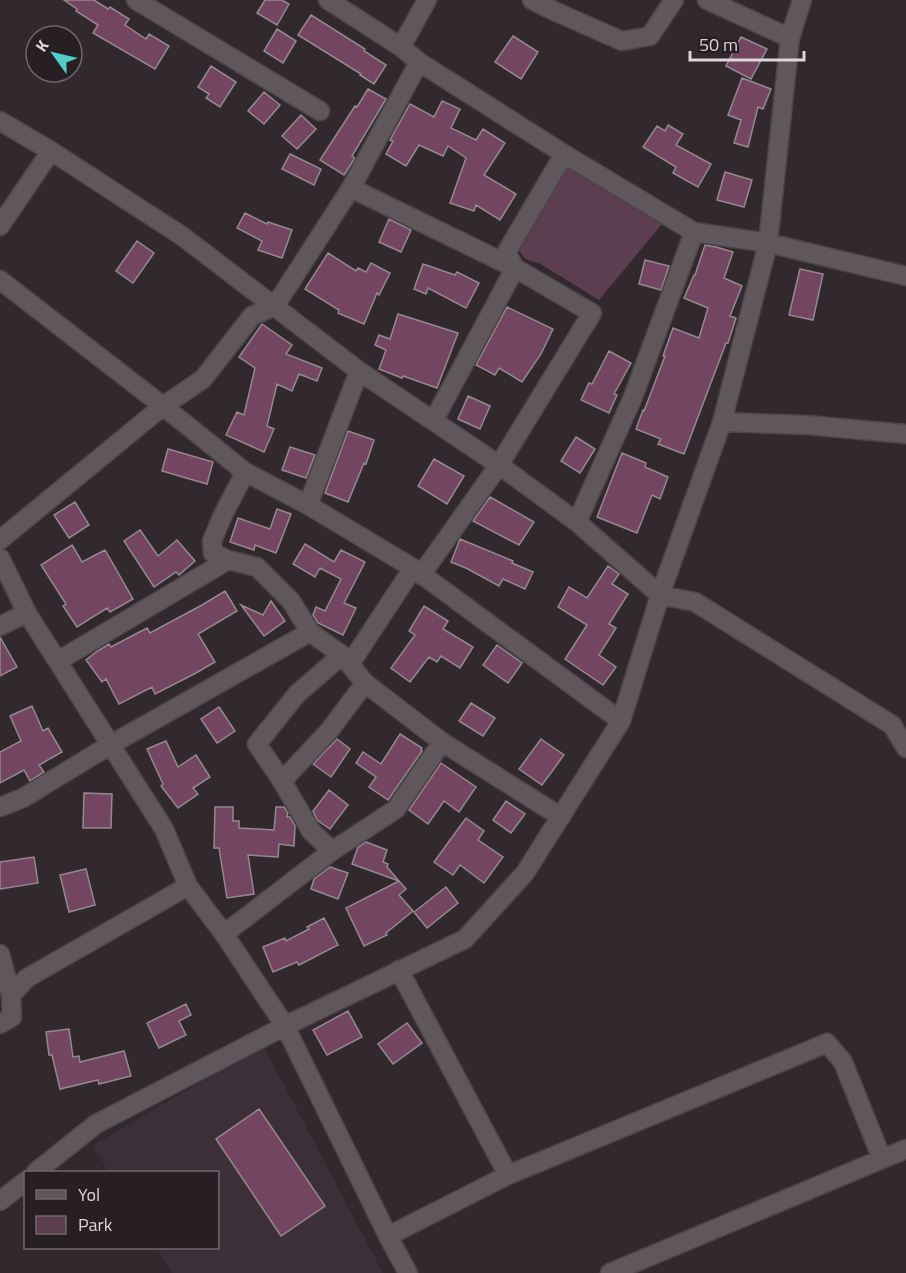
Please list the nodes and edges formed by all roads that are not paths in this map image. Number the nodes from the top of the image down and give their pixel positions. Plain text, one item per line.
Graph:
1 (136, 0) edge
2 (328, 0) edge
3 (427, 0) edge
4 (532, 0) edge
5 (674, 0) edge
6 (706, 0) edge
7 (802, 0) edge
8 (557, 6) edge
9 (790, 38) junction
10 (401, 47) junction
11 (419, 62) junction
12 (320, 111) dead end
13 (0, 121) edge
14 (51, 151) junction
15 (564, 154) junction
16 (351, 188) junction
17 (0, 226) edge
18 (694, 232) junction
19 (768, 243) junction
20 (515, 268) junction
21 (906, 276) edge
22 (0, 280) edge
23 (275, 306) junction
24 (359, 371) junction
25 (163, 406) junction
26 (434, 420) junction
27 (722, 422) junction
28 (906, 434) edge
29 (499, 465) junction
30 (245, 472) junction
31 (308, 505) junction
32 (577, 522) junction
33 (0, 540) edge
34 (0, 558) edge
35 (228, 560) junction
36 (417, 572) junction
37 (660, 595) junction
38 (27, 613) junction
39 (0, 626) edge
40 (310, 632) junction
41 (346, 659) junction
42 (58, 661) junction
43 (365, 683) junction
44 (621, 722) junction
45 (442, 742) junction
46 (110, 745) junction
47 (906, 748) edge
48 (282, 781) junction
49 (0, 807) edge
50 (561, 817) junction
51 (332, 851) junction
52 (188, 886) junction
53 (224, 934) junction
54 (0, 954) edge
55 (399, 970) junction
56 (11, 995) junction
57 (0, 1024) edge
58 (285, 1026) junction
59 (906, 1149) edge
60 (882, 1160) junction
61 (38, 1171) edge
62 (508, 1175) junction
63 (24, 1183) edge
64 (0, 1201) edge
65 (388, 1236) junction
66 (408, 1273) edge
67 (610, 1273) edge

1 - 12 street
2 - 10 street
3 - 10 street
4 - 8 street
5 - 8 street
6 - 9 street
7 - 9 street
9 - 19 street
10 - 11 street
11 - 15 street
11 - 16 street
13 - 14 street
14 - 17 street
14 - 23 street
15 - 18 street
15 - 20 street
16 - 20 street
16 - 23 street
18 - 19 street
18 - 32 street
19 - 21 street
19 - 27 street
20 - 26 street
20 - 29 street
22 - 25 street
23 - 24 street
23 - 25 street
24 - 26 street
24 - 31 street
25 - 30 street
25 - 33 street
26 - 29 street
27 - 28 street
27 - 37 street
29 - 32 street
29 - 36 street
30 - 31 street
30 - 35 street
31 - 36 street
32 - 37 street
34 - 38 street
35 - 40 street
35 - 42 street
36 - 41 street
36 - 44 street
37 - 44 street
37 - 47 street
38 - 39 street
38 - 42 street
40 - 41 street
40 - 46 street
41 - 43 street
41 - 48 street
42 - 46 street
43 - 45 street
43 - 48 street
44 - 50 street
45 - 50 street
45 - 51 street
46 - 49 street
46 - 52 street
48 - 51 street
50 - 55 street
51 - 53 street
52 - 53 street
52 - 56 street
53 - 58 street
54 - 56 street
55 - 58 street
55 - 62 street
56 - 57 street
58 - 61 street
58 - 65 street
59 - 60 street
60 - 62 street
60 - 67 street
62 - 65 street
63 - 64 street
65 - 66 street

